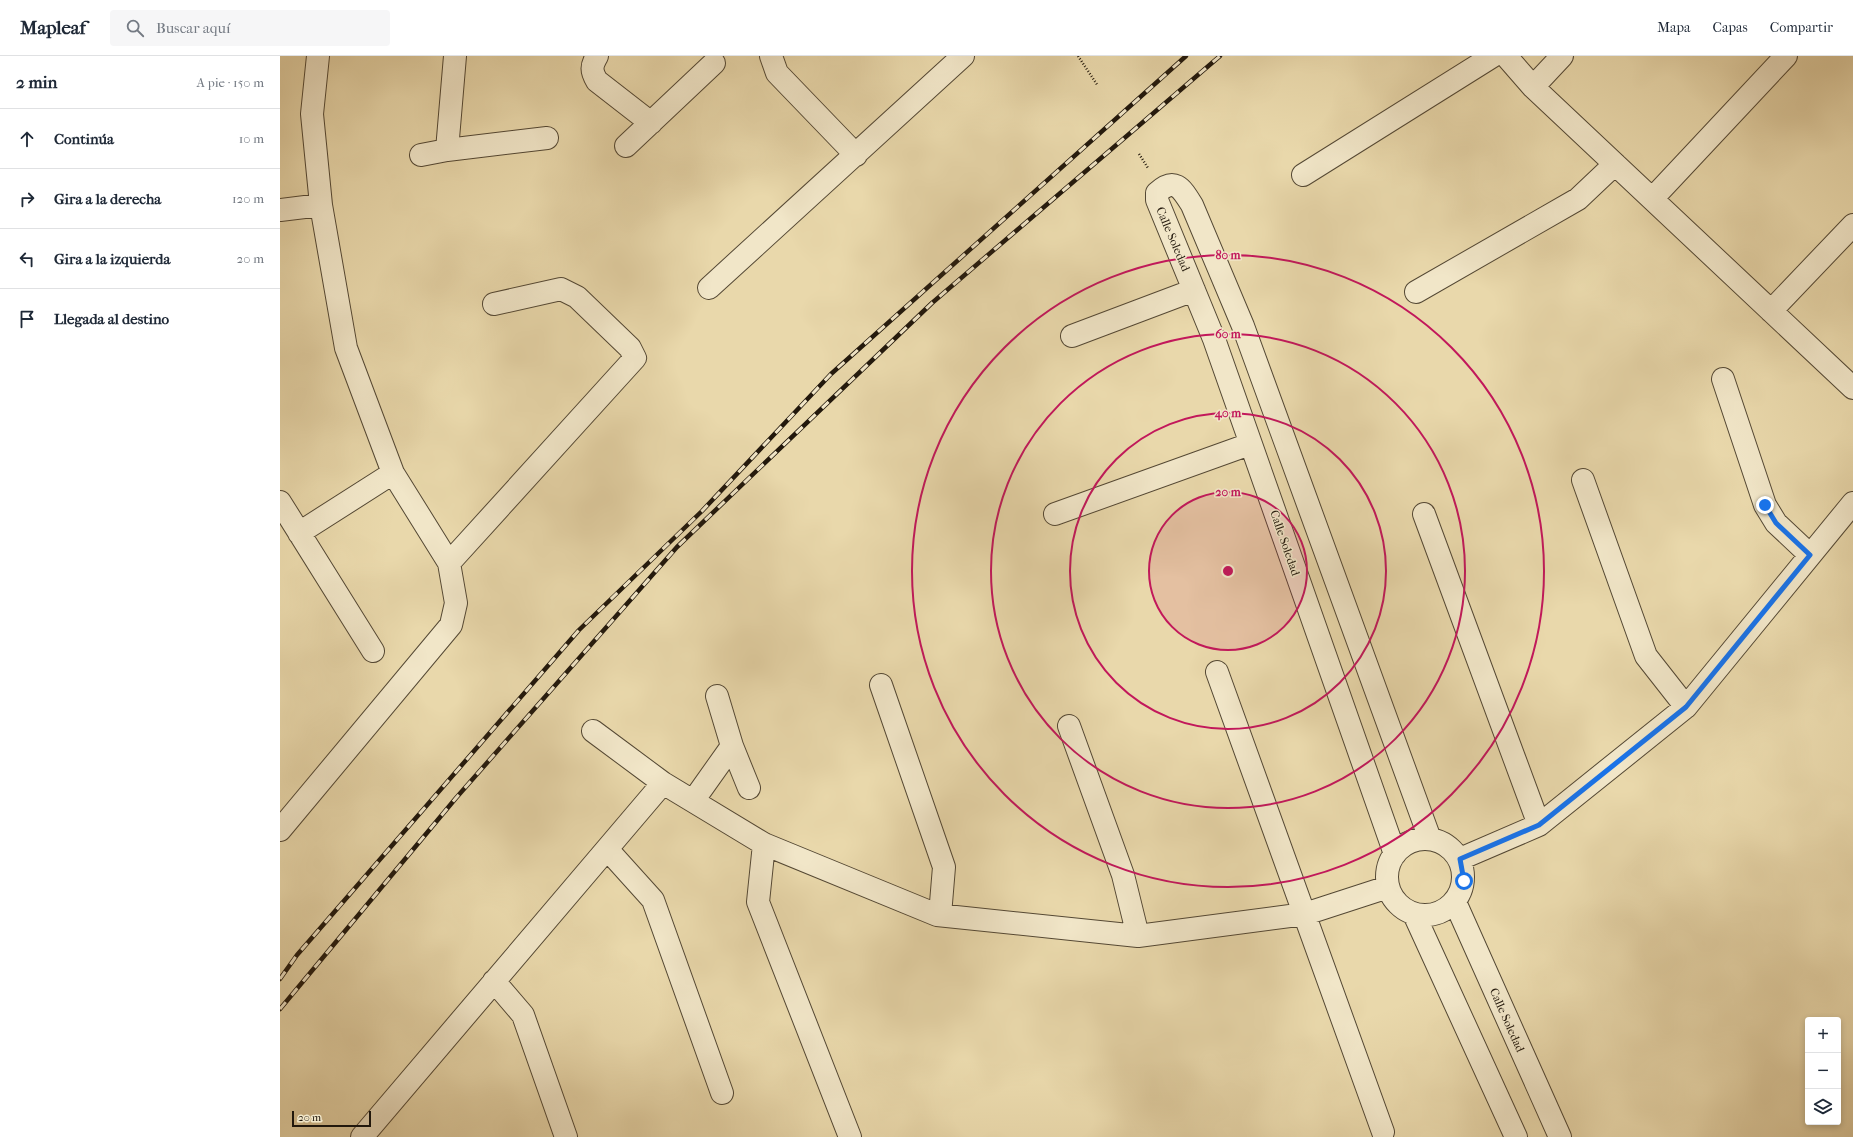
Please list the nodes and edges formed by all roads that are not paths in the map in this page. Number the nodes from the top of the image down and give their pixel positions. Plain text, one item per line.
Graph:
1 (318, 56) edge
2 (455, 56) edge
3 (597, 56) edge
4 (771, 56) edge
5 (963, 56) edge
6 (1493, 56) edge
7 (1506, 56) edge
8 (1562, 56) edge
9 (1786, 56) edge
10 (714, 63) dead end
11 (1533, 87) junction
12 (651, 123) junction
13 (546, 138) dead end
14 (626, 146) dead end
15 (447, 150) junction
16 (856, 154) junction
17 (421, 155) dead end
18 (1615, 164) junction
19 (1303, 175) dead end
20 (1652, 199) junction
21 (321, 205) junction
22 (280, 210) edge
23 (1853, 224) edge
24 (709, 288) dead end
25 (1194, 290) junction
26 (1416, 292) dead end
27 (494, 304) dead end
28 (1771, 311) junction
29 (1072, 336) dead end
30 (1723, 379) dead end
31 (1853, 388) edge
32 (1250, 444) junction
33 (393, 473) junction
34 (1583, 480) dead end
35 (280, 502) edge
36 (1853, 503) edge
37 (1055, 514) dead end
38 (1424, 514) dead end
39 (299, 533) junction
40 (1810, 555) junction
41 (449, 563) junction
42 (373, 652) dead end
43 (1217, 672) dead end
44 (881, 686) dead end
45 (717, 696) dead end
46 (1686, 707) junction
47 (1068, 726) dead end
48 (593, 731) dead end
49 (732, 746) junction
50 (663, 783) junction
51 (749, 788) dead end
52 (693, 801) junction
53 (1539, 825) junction
54 (280, 830) edge
55 (1430, 839) junction
56 (764, 844) junction
57 (607, 849) junction
58 (1395, 854) junction
59 (1460, 859) junction
60 (1388, 887) junction
61 (1455, 902) junction
62 (1306, 914) junction
63 (1414, 914) junction
64 (940, 915) junction
65 (1138, 936) junction
66 (494, 981) junction
67 (722, 1093) dead end
68 (1383, 1132) dead end
69 (362, 1137) edge
70 (566, 1137) edge
71 (850, 1137) edge
72 (1516, 1137) edge
73 (1560, 1137) edge

1 - 21 street
2 - 15 street
3 - 12 street
4 - 16 street
5 - 16 street
6 - 19 street
7 - 11 street
8 - 11 street
9 - 20 street
10 - 12 street
11 - 18 street
12 - 14 street
13 - 15 street
15 - 17 street
16 - 24 street
18 - 20 street
18 - 26 street
20 - 28 street
21 - 22 street
21 - 33 street
23 - 28 street
25 - 29 street
25 - 32 street, Calle Soledad
25 - 55 street, Calle Soledad
27 - 41 street
28 - 31 street
30 - 40 street
32 - 37 street
32 - 58 street, Calle Soledad
33 - 39 street
33 - 41 street
34 - 46 street
35 - 39 street
36 - 40 street
38 - 53 street
39 - 42 street
40 - 46 street
41 - 54 street
43 - 62 street
44 - 64 street
45 - 49 street
46 - 53 street
47 - 65 street
48 - 50 street
49 - 51 street
49 - 52 street
50 - 52 street
50 - 57 street
52 - 56 street
53 - 59 street
55 - 58 street
55 - 59 street
56 - 64 street
56 - 71 street
57 - 66 street
57 - 67 street
58 - 60 street
59 - 61 street
60 - 62 street
60 - 63 street
61 - 63 street
61 - 73 street, Calle Soledad
62 - 65 street
62 - 68 street
63 - 72 street
64 - 65 street
66 - 69 street
66 - 70 street

